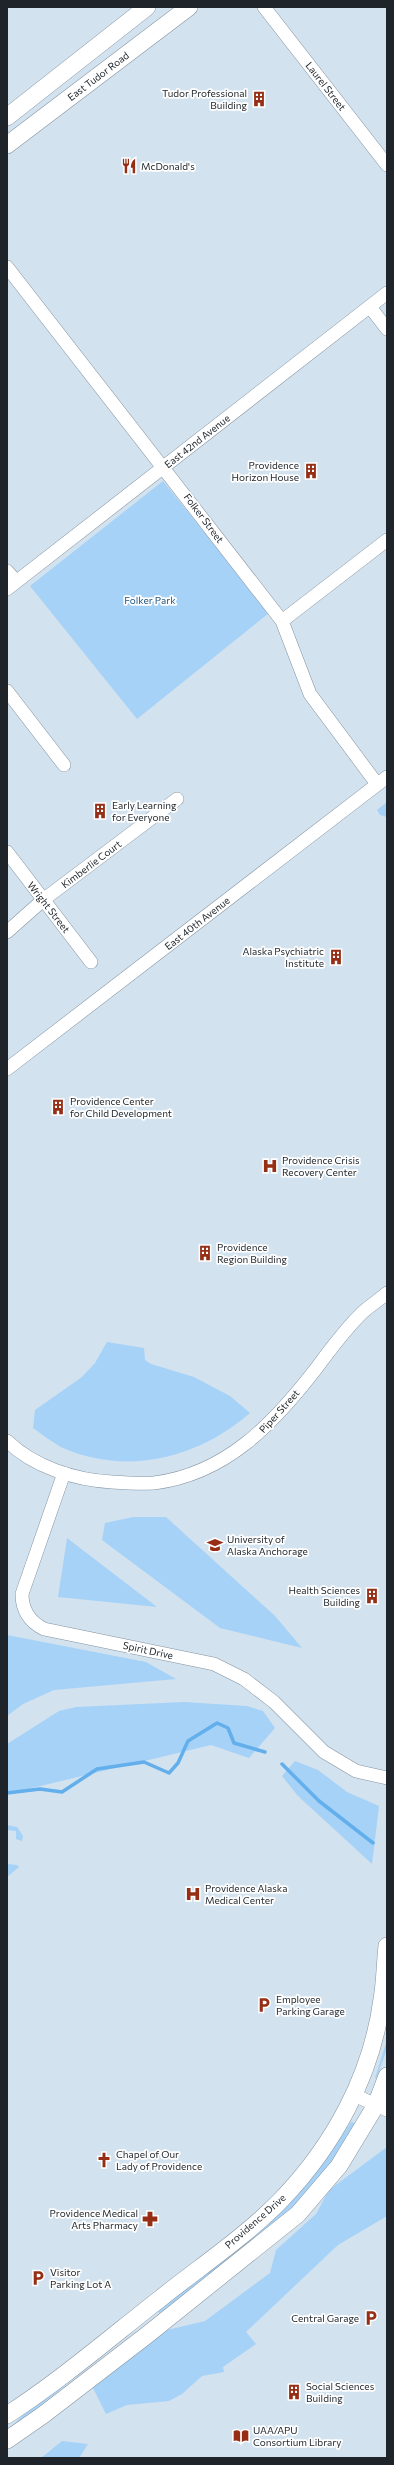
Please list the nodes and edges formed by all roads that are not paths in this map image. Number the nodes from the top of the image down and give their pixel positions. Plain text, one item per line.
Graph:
1 (147, 7) edge
2 (189, 7) edge
3 (264, 7) edge
4 (7, 117) edge
5 (7, 145) edge
6 (387, 164) edge
7 (7, 267) edge
8 (387, 293) edge
9 (370, 307) junction
10 (387, 329) edge
11 (164, 466) junction
12 (387, 540) edge
13 (7, 570) edge
14 (11, 585) edge
15 (282, 621) junction
16 (7, 690) edge
17 (64, 765) dead end
18 (382, 780) edge
19 (177, 799) dead end
20 (7, 852) edge
21 (43, 900) junction
22 (7, 932) edge
23 (91, 962) dead end
24 (7, 1070) edge
25 (387, 1294) edge
26 (7, 1441) edge
27 (64, 1473) junction
28 (387, 1778) edge
29 (387, 1946) edge
30 (387, 2076) edge
31 (354, 2095) junction
32 (382, 2108) edge
33 (7, 2415) edge
34 (7, 2440) edge

1 - 4 main road
2 - 5 main road, East Tudor Road
3 - 6 street, Laurel Street
7 - 11 street, Folker Street
8 - 9 street, East 42nd Avenue
9 - 10 street
9 - 11 street, East 42nd Avenue
11 - 14 street, East 42nd Avenue
11 - 15 street, Folker Street
12 - 15 street
13 - 14 street
15 - 18 street, Folker Street
16 - 17 street
18 - 24 street, East 40th Avenue
19 - 21 street, Kimberlie Court
20 - 21 street, Wright Street
21 - 22 street, Kimberlie Court
21 - 23 street, Wright Street
25 - 27 street, Piper Street
26 - 27 street, Piper Street
27 - 28 street, Spirit Drive
29 - 31 main road, Providence Drive
30 - 32 main road, Providence Drive
31 - 32 street
31 - 33 main road, Providence Drive
32 - 34 main road, Providence Drive

